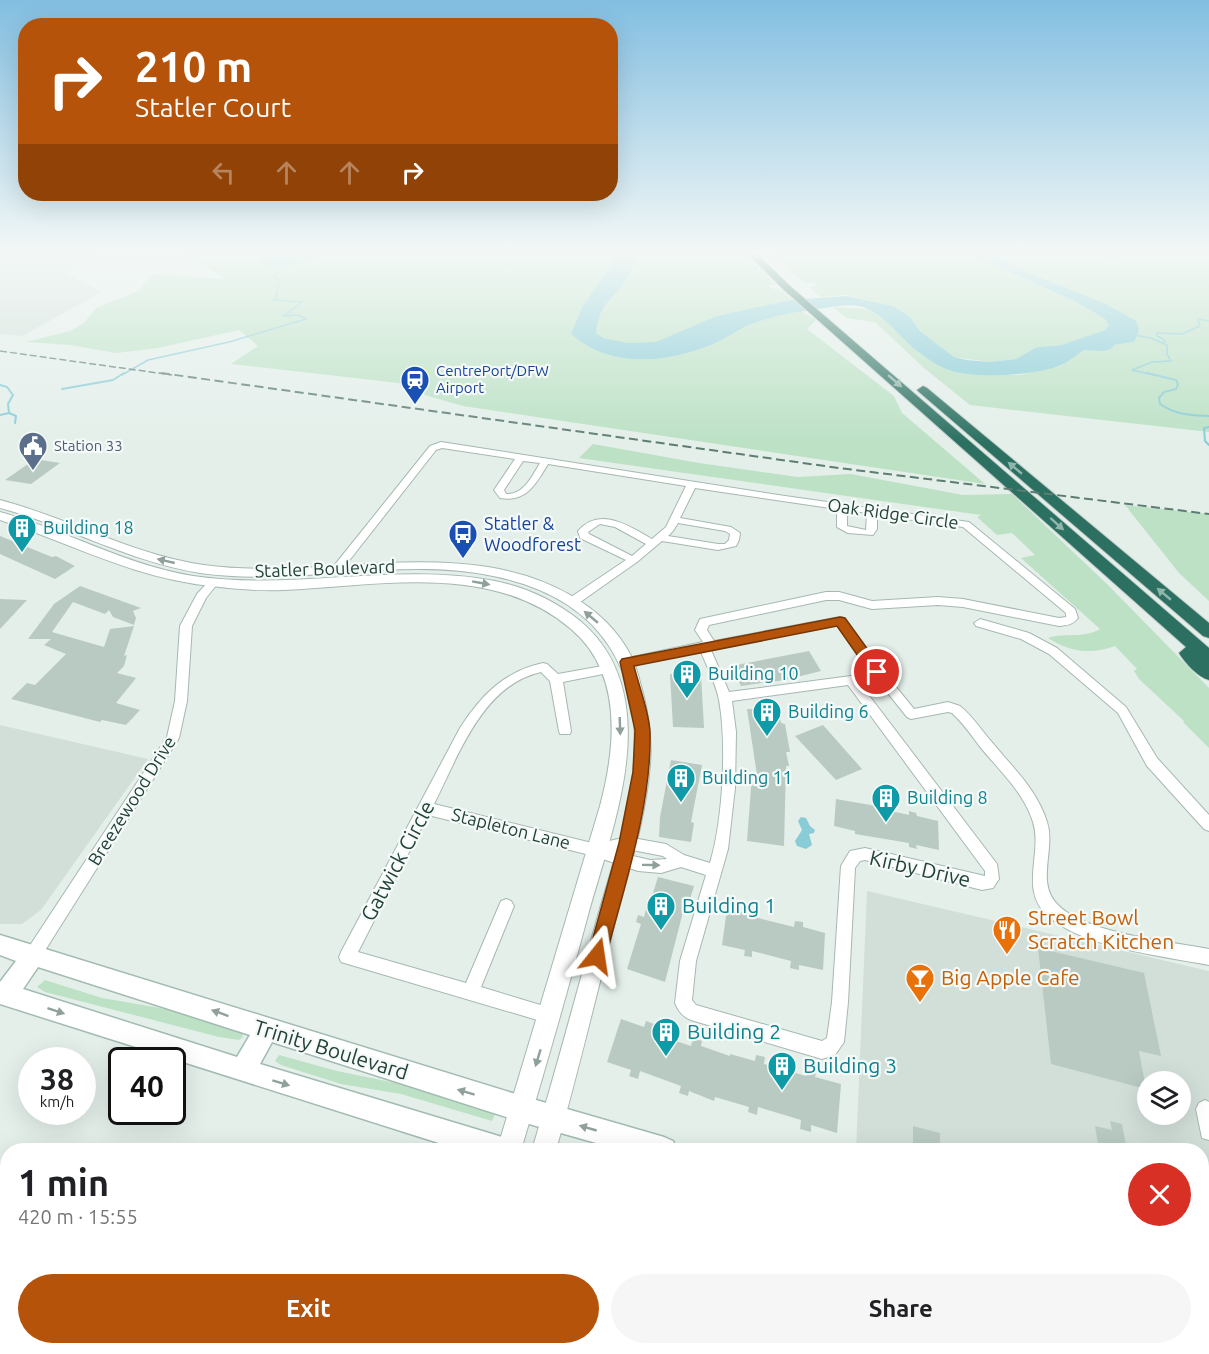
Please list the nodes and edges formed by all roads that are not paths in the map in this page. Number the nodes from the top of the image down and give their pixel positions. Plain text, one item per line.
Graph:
1 (826, 316) edge
2 (830, 316) edge
3 (842, 328) junction
4 (521, 457) junction
5 (546, 461) junction
6 (692, 484) junction
7 (0, 504) edge
8 (842, 506) junction
9 (872, 510) junction
10 (0, 516) edge
11 (677, 520) junction
12 (657, 541) junction
13 (118, 545) junction
14 (104, 555) junction
15 (633, 560) junction
16 (337, 569) junction
17 (425, 571) junction
18 (223, 572) junction
19 (213, 583) junction
20 (1126, 585) junction
21 (572, 602) junction
22 (980, 623) dead end
23 (1209, 632) edge
24 (707, 645) junction
25 (1209, 658) edge
26 (627, 662) junction
27 (608, 669) junction
28 (1209, 674) edge
29 (556, 679) junction
30 (725, 698) junction
31 (565, 731) dead end
32 (425, 808) junction
33 (1209, 825) edge
34 (596, 850) junction
35 (624, 852) junction
36 (715, 872) junction
37 (506, 906) dead end
38 (0, 945) edge
39 (33, 956) junction
40 (1209, 957) edge
41 (470, 993) junction
42 (2, 997) edge
43 (551, 1016) junction
44 (266, 1030) junction
45 (243, 1071) junction
46 (522, 1109) junction
47 (1205, 1109) dead end
48 (553, 1118) junction
49 (1209, 1131) edge
50 (479, 1143) edge
51 (511, 1143) edge
52 (546, 1143) edge
53 (640, 1143) edge

1 - 3 highway
2 - 3 highway
3 -> 20 highway
23 -> 3 highway
4 - 5 street, Oak Ridge Circle
4 - 5 street
4 - 16 street, Oak Ridge Circle
5 - 6 street, Oak Ridge Circle
6 - 8 street, Oak Ridge Circle
6 - 11 street
7 - 13 street, Statler Boulevard
8 - 9 street, Oak Ridge Circle
8 - 9 street
9 - 24 street, Oak Ridge Circle
10 - 14 street, Statler Boulevard
11 - 12 street
11 - 12 street
12 - 15 street
12 - 15 street
13 - 14 street
18 -> 13 street, Statler Boulevard
14 - 19 street, Statler Boulevard
15 - 21 street
16 - 17 street, Statler Boulevard
16 - 18 street, Statler Boulevard
17 - 19 street, Statler Boulevard
17 - 21 street, Statler Boulevard
17 -> 27 street, Statler Boulevard
18 - 19 street, Breezewood Drive
19 - 39 street, Breezewood Drive
20 - 25 highway
20 - 28 highway
26 -> 21 street, Statler Boulevard
22 - 33 street
24 - 26 street
24 - 30 street, Kirby Drive
24 - 40 street
26 - 27 street
26 - 35 street, Statler Boulevard
27 - 29 street
27 -> 34 street, Statler Boulevard
29 - 31 street
29 - 32 street, Gatwick Circle
30 - 36 street, Kirby Drive
30 - 36 street, Kirby Drive
32 - 34 street, Stapleton Lane
32 - 41 street, Gatwick Circle
34 - 35 street
34 - 43 street, Statler Boulevard
35 - 36 street
35 - 48 street, Statler Boulevard
37 - 41 street
38 - 39 main road, Trinity Boulevard
39 - 42 main road
44 -> 39 main road, Trinity Boulevard
41 - 43 street, Gatwick Circle
42 -> 45 main road
43 -> 46 street, Statler Boulevard
44 - 45 main road
46 -> 44 main road, Trinity Boulevard
45 -> 50 main road
46 - 48 main road, Trinity Boulevard
46 - 51 street, Statler Boulevard
47 - 49 street
48 - 52 street, Statler Boulevard
53 -> 48 main road, Trinity Boulevard

